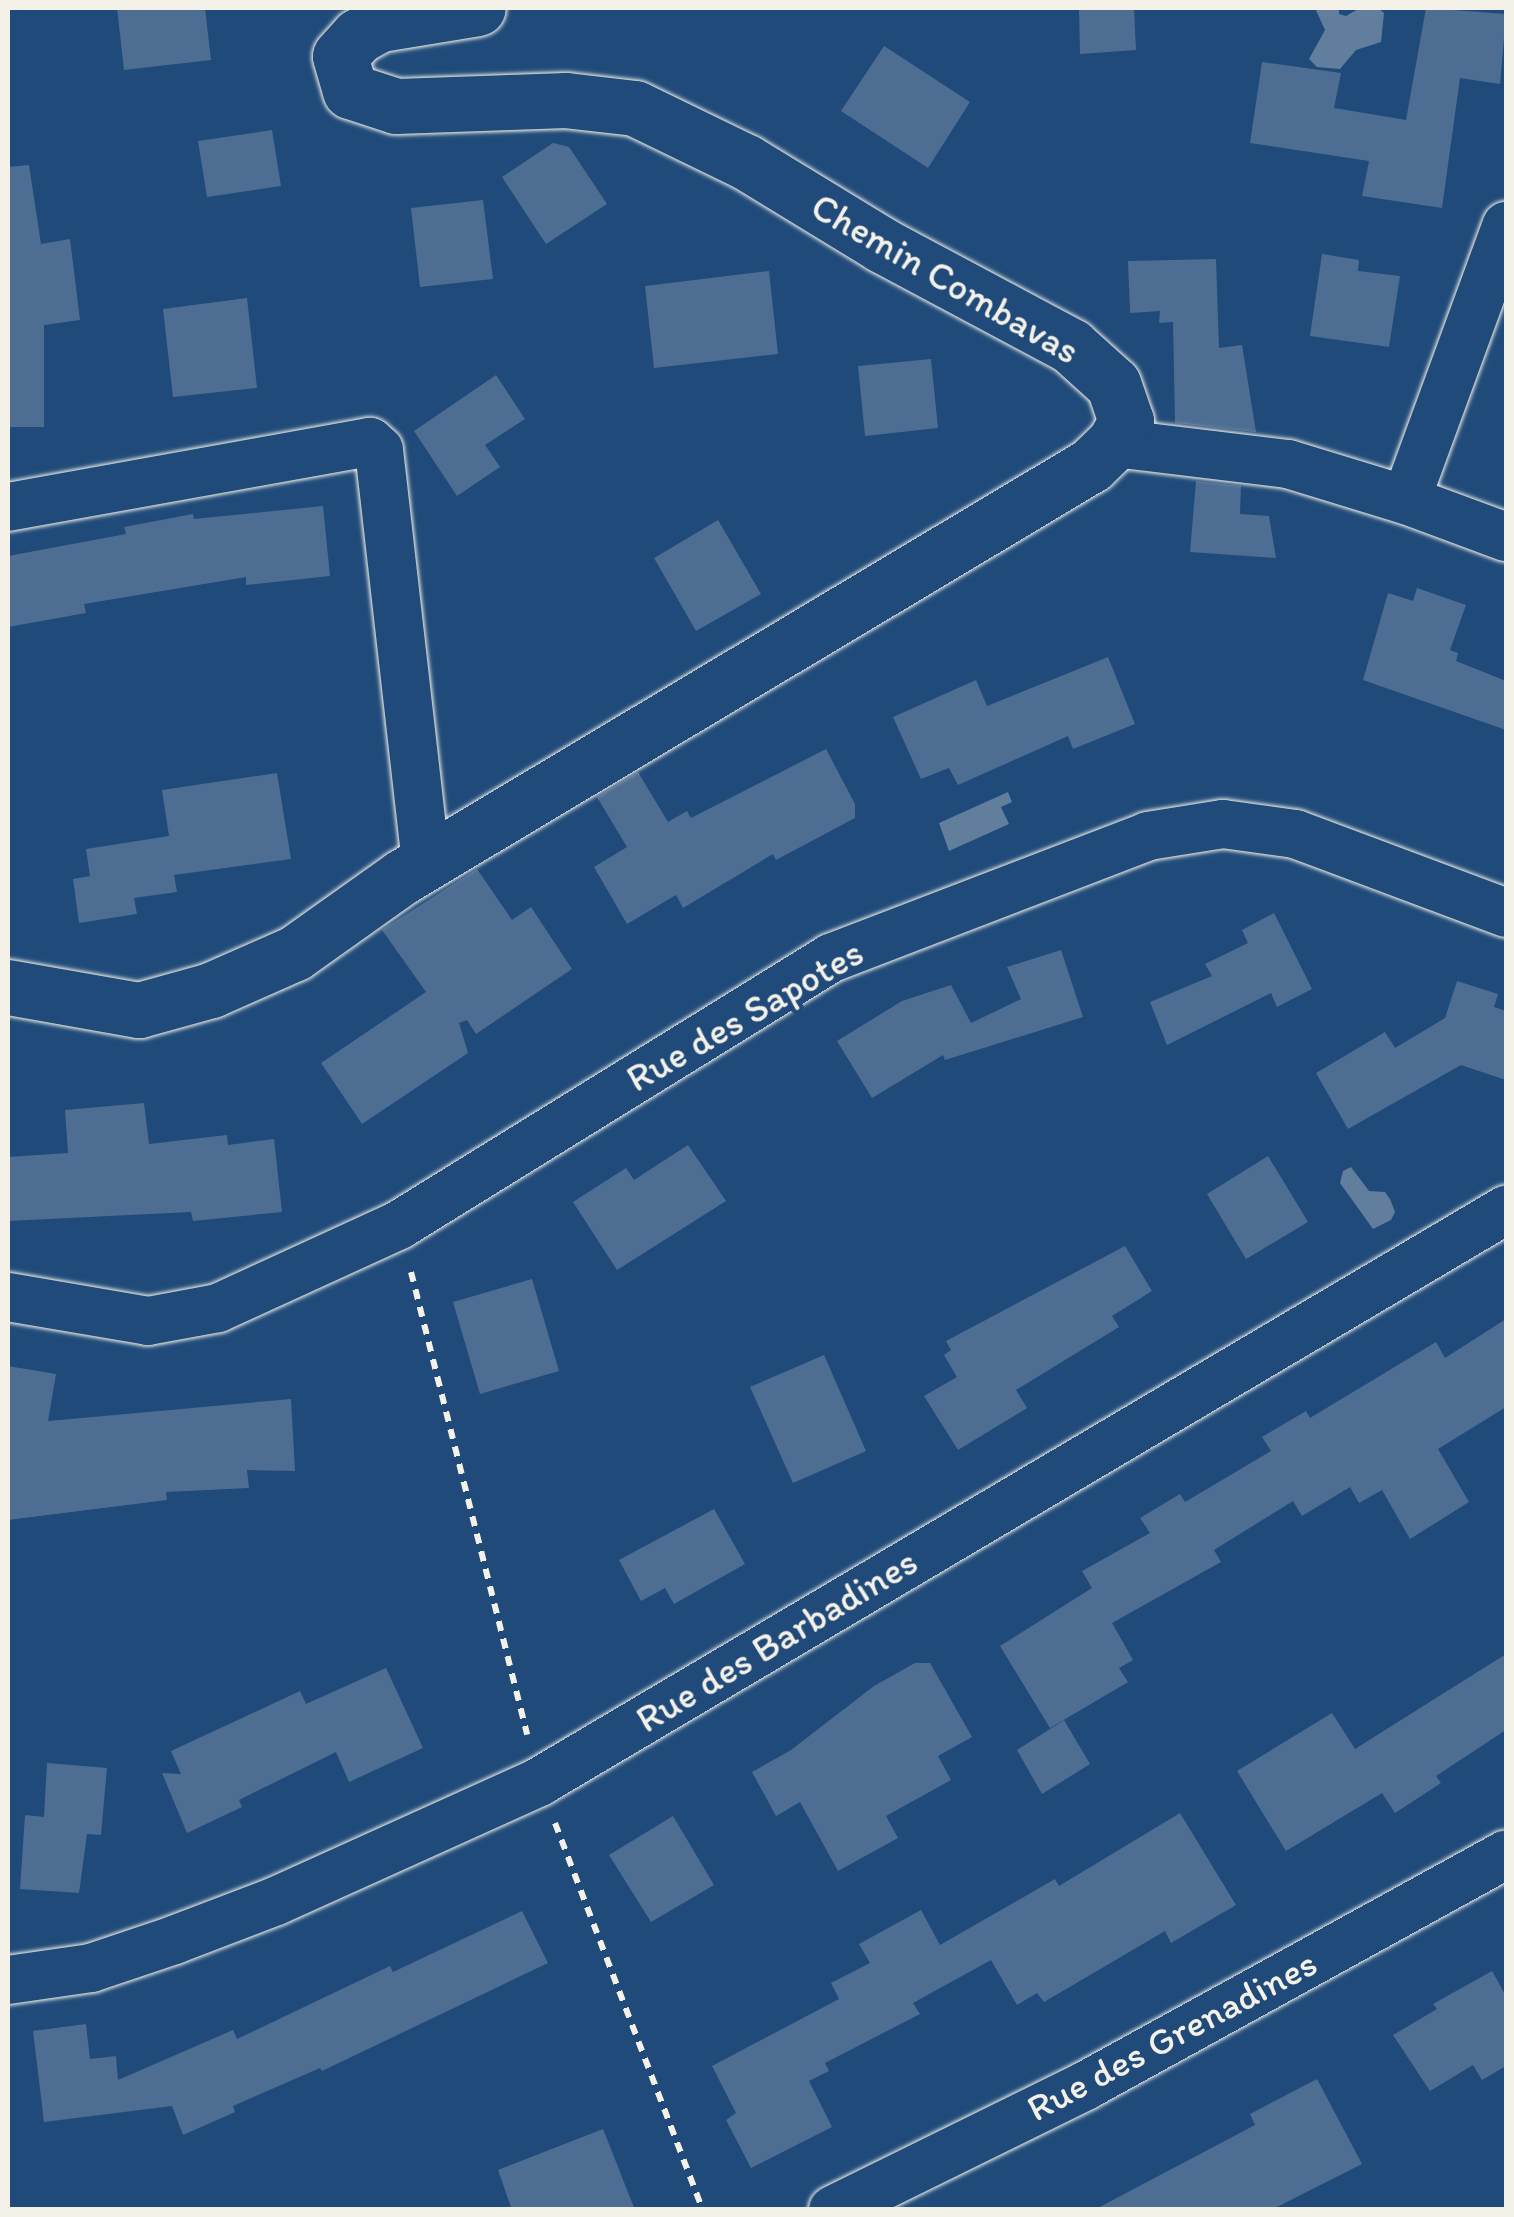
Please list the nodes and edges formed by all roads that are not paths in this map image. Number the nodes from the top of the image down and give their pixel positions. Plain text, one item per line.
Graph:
1 (477, 8) edge
2 (1506, 226) edge
3 (1114, 443) junction
4 (1406, 500) junction
5 (8, 507) edge
6 (1506, 537) edge
7 (426, 863) junction
8 (1506, 913) edge
9 (8, 987) edge
10 (1506, 1210) edge
11 (8, 1296) edge
12 (1506, 1855) edge
13 (8, 1980) edge
14 (833, 2210) edge

1 - 3 street, Chemin Combavas
2 - 4 street
3 - 4 street
3 - 7 street
4 - 6 street
5 - 7 street
7 - 9 street
8 - 11 street, Rue des Sapotes
10 - 13 street, Rue des Barbadines
12 - 14 street, Rue des Grenadines

